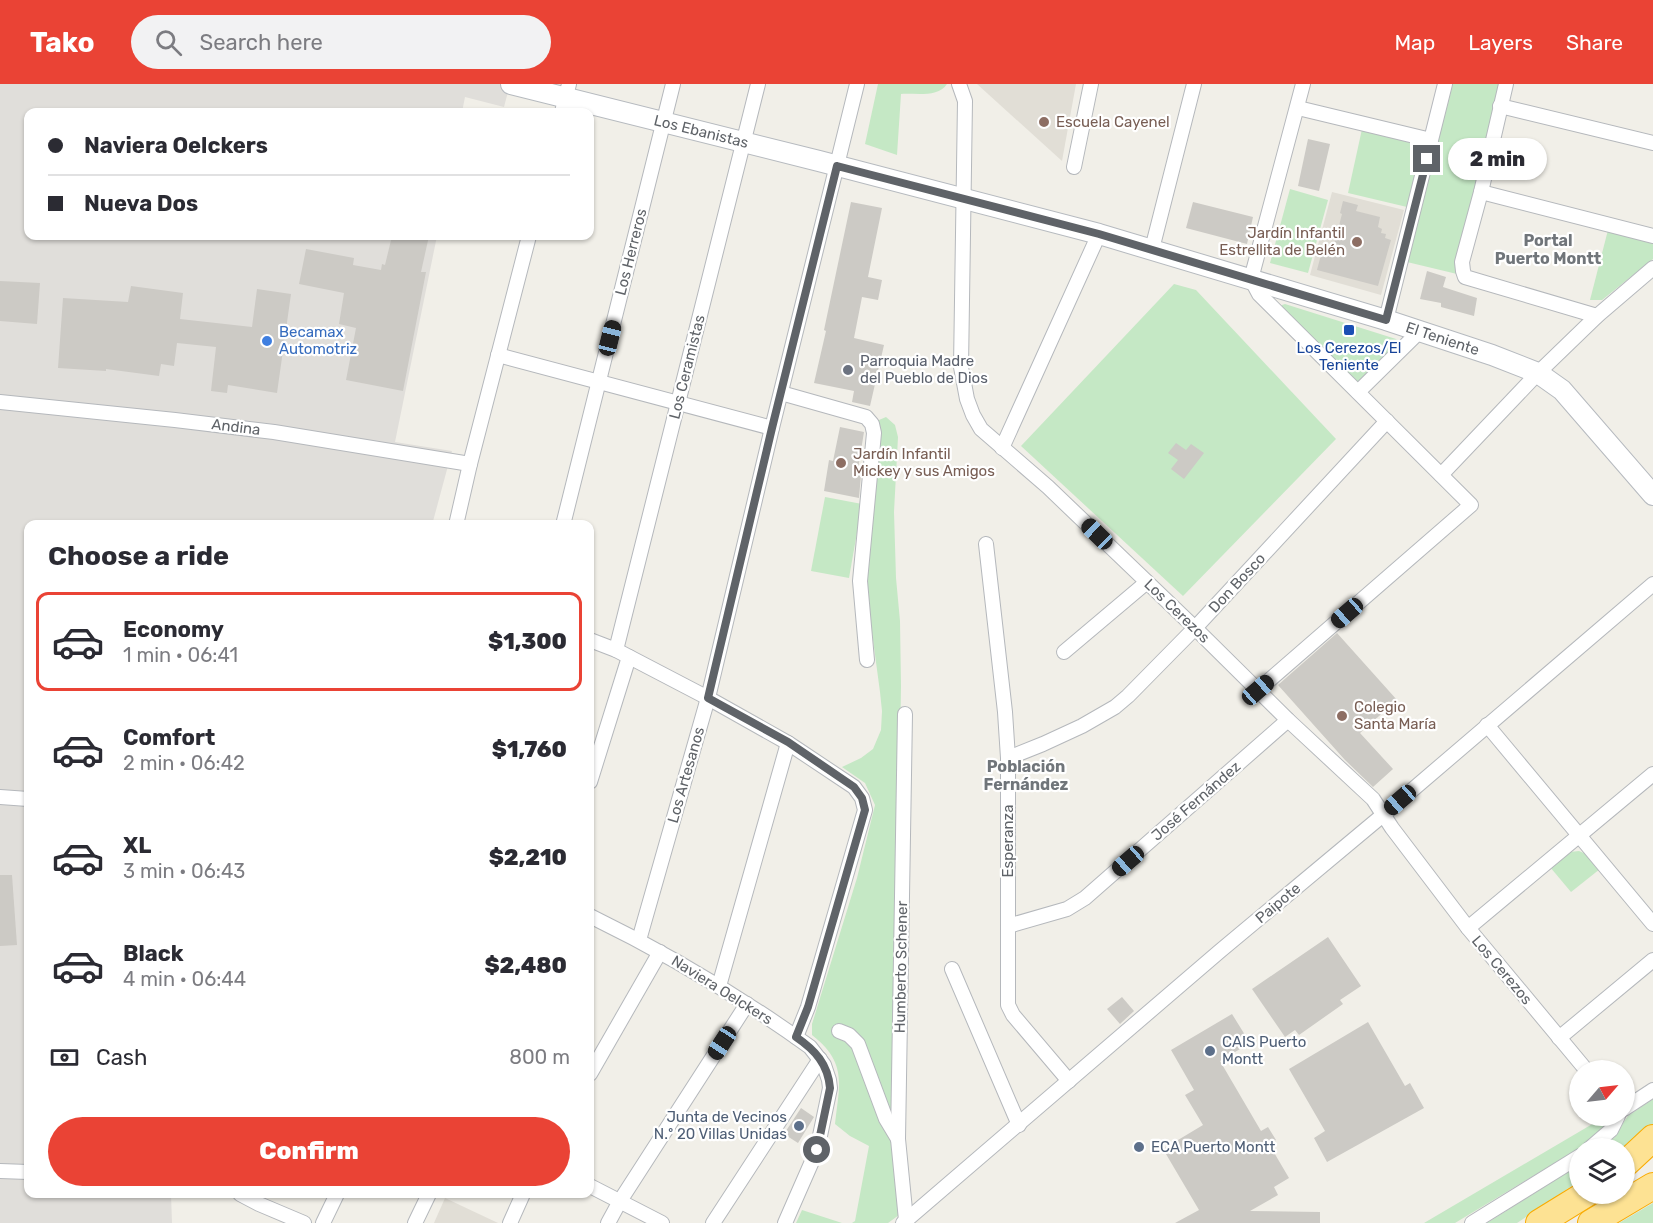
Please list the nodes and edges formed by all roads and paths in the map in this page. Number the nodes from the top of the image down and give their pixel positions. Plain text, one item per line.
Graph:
1 (511, 84) edge
2 (673, 84) edge
3 (758, 84) edge
4 (857, 84) edge
5 (958, 84) edge
6 (1091, 84) edge
7 (1194, 84) edge
8 (1303, 84) edge
9 (1445, 84) edge
10 (1506, 84) edge
11 (565, 98) edge
12 (1500, 106) junction
13 (1298, 108) junction
14 (664, 122) junction
15 (1431, 140) junction
16 (743, 142) junction
17 (1653, 143) edge
18 (837, 166) junction
19 (1074, 167) dead end
20 (1481, 192) junction
21 (963, 198) junction
22 (1099, 234) junction
23 (1653, 236) edge
24 (528, 240) edge
25 (1152, 249) junction
26 (1653, 268) edge
27 (1251, 279) junction
28 (1598, 316) junction
29 (1386, 320) junction
30 (1420, 331) junction
31 (498, 355) junction
32 (1538, 373) junction
33 (599, 382) junction
34 (1358, 392) junction
35 (781, 393) junction
36 (0, 402) edge
37 (678, 403) junction
38 (1387, 421) junction
39 (772, 428) junction
40 (1002, 448) junction
41 (470, 464) junction
42 (1441, 475) junction
43 (1653, 495) edge
44 (457, 520) edge
45 (564, 520) edge
46 (986, 544) dead end
47 (1147, 582) junction
48 (1653, 584) edge
49 (1195, 628) junction
50 (594, 642) edge
51 (616, 650) junction
52 (1064, 652) dead end
53 (629, 657) junction
54 (867, 660) dead end
55 (1258, 690) junction
56 (708, 698) junction
57 (905, 714) dead end
58 (1288, 720) junction
59 (1488, 725) junction
60 (788, 742) junction
61 (1008, 758) junction
62 (594, 770) edge
63 (1653, 774) edge
64 (0, 797) edge
65 (24, 799) edge
66 (1383, 815) junction
67 (1579, 835) junction
68 (594, 918) edge
69 (1653, 924) edge
70 (1008, 926) junction
71 (1468, 928) junction
72 (639, 940) junction
73 (660, 952) junction
74 (1653, 960) edge
75 (952, 969) dead end
76 (719, 986) junction
77 (747, 1004) junction
78 (839, 1031) dead end
79 (796, 1037) junction
80 (1559, 1038) junction
81 (820, 1059) junction
82 (1578, 1060) edge
83 (594, 1067) edge
84 (1069, 1082) junction
85 (1653, 1090) edge
86 (1635, 1102) edge
87 (1019, 1125) junction
88 (1613, 1126) edge
89 (1602, 1138) edge
90 (1653, 1138) edge
91 (898, 1139) junction
92 (1653, 1153) edge
93 (1635, 1155) edge
94 (1569, 1163) edge
95 (1635, 1164) edge
96 (0, 1171) edge
97 (24, 1172) edge
98 (1653, 1186) edge
99 (594, 1188) edge
100 (248, 1198) edge
101 (335, 1198) edge
102 (427, 1198) edge
103 (522, 1198) edge
104 (620, 1201) junction
105 (1570, 1204) edge
106 (905, 1222) edge
107 (304, 1223) edge
108 (323, 1223) edge
109 (415, 1223) edge
110 (510, 1223) edge
111 (608, 1223) edge
112 (663, 1223) edge
113 (713, 1223) edge
114 (785, 1223) edge
115 (1472, 1223) edge
116 (1539, 1223) edge
117 (1591, 1223) edge

1 - 11 main road
2 - 14 street, Los Herreros
3 - 16 street, Los Ceramistas
4 - 18 street, Los Artesanos
5 - 21 street, Los Cerezos
6 - 19 street
7 - 25 street
8 - 13 street
9 - 15 street
10 - 12 street
11 - 14 main road, Los Ebanistas
12 - 17 street
12 - 20 street
13 - 15 street
13 - 27 street
14 - 16 main road, Los Ebanistas
14 - 33 street, Los Herreros
15 - 29 street
16 - 18 main road, Los Ebanistas
16 - 37 street, Los Ceramistas
18 - 21 main road, El Teniente
18 - 35 street, Los Artesanos
20 - 23 street
20 - 28 street
21 - 22 main road, El Teniente
21 - 40 street, Los Cerezos
22 - 25 main road, El Teniente
22 - 40 street
24 - 31 street
25 - 27 main road, El Teniente
26 - 28 street
27 - 29 main road, El Teniente
27 - 34 street
28 - 32 street
29 - 30 main road, El Teniente
30 - 32 main road, El Teniente
30 - 34 street
31 - 33 street
31 - 41 street
32 - 42 street
32 - 43 main road, El Teniente
33 - 37 street
33 - 45 street, Los Herreros
34 - 38 street
35 - 39 street, Los Artesanos
35 - 54 street
36 - 41 street, Andina
37 - 39 street
37 - 51 street, Los Ceramistas
38 - 42 street
38 - 49 street, Don Bosco
39 - 56 street, Los Artesanos
40 - 47 street, Los Cerezos
41 - 44 street
42 - 55 street
46 - 61 street, Esperanza
47 - 49 street, Los Cerezos
47 - 52 street
48 - 59 street, Paipote
49 - 55 street, Los Cerezos
49 - 61 street, Don Bosco
50 - 51 street
51 - 53 street
53 - 56 street
53 - 62 street
55 - 58 street, Los Cerezos
56 - 60 street
56 - 72 street, Los Artesanos
57 - 91 street, Humberto Schener
58 - 66 street, Los Cerezos
58 - 70 street, José Fernández
59 - 66 street, Paipote
59 - 67 street
60 - 76 street
60 - 79 street
61 - 70 street, Esperanza
63 - 67 street
64 - 65 street
66 - 71 street, Los Cerezos
66 - 84 street, Paipote
67 - 69 street
67 - 71 street
68 - 72 street, Naviera Oelckers
70 - 84 street, Esperanza
71 - 80 street, Los Cerezos
72 - 73 street, Naviera Oelckers
73 - 76 street, Naviera Oelckers
73 - 83 street
74 - 80 street
75 - 87 street
76 - 77 street, Naviera Oelckers
77 - 79 street, Naviera Oelckers
77 - 104 street
78 - 91 street
79 - 81 street, Naviera Oelckers
80 - 82 street, Los Cerezos
81 - 113 street
81 - 114 street, Naviera Oelckers
84 - 87 street, Paipote
85 - 86 street
87 - 106 street, Paipote
88 - 89 street
90 - 93 highway
91 - 106 street, Humberto Schener
92 - 95 highway
94 - 115 street
96 - 97 street
98 - 117 highway
99 - 104 street
100 - 107 street
101 - 108 street
102 - 109 street
103 - 110 street
104 - 111 street
104 - 112 street
105 - 116 highway

